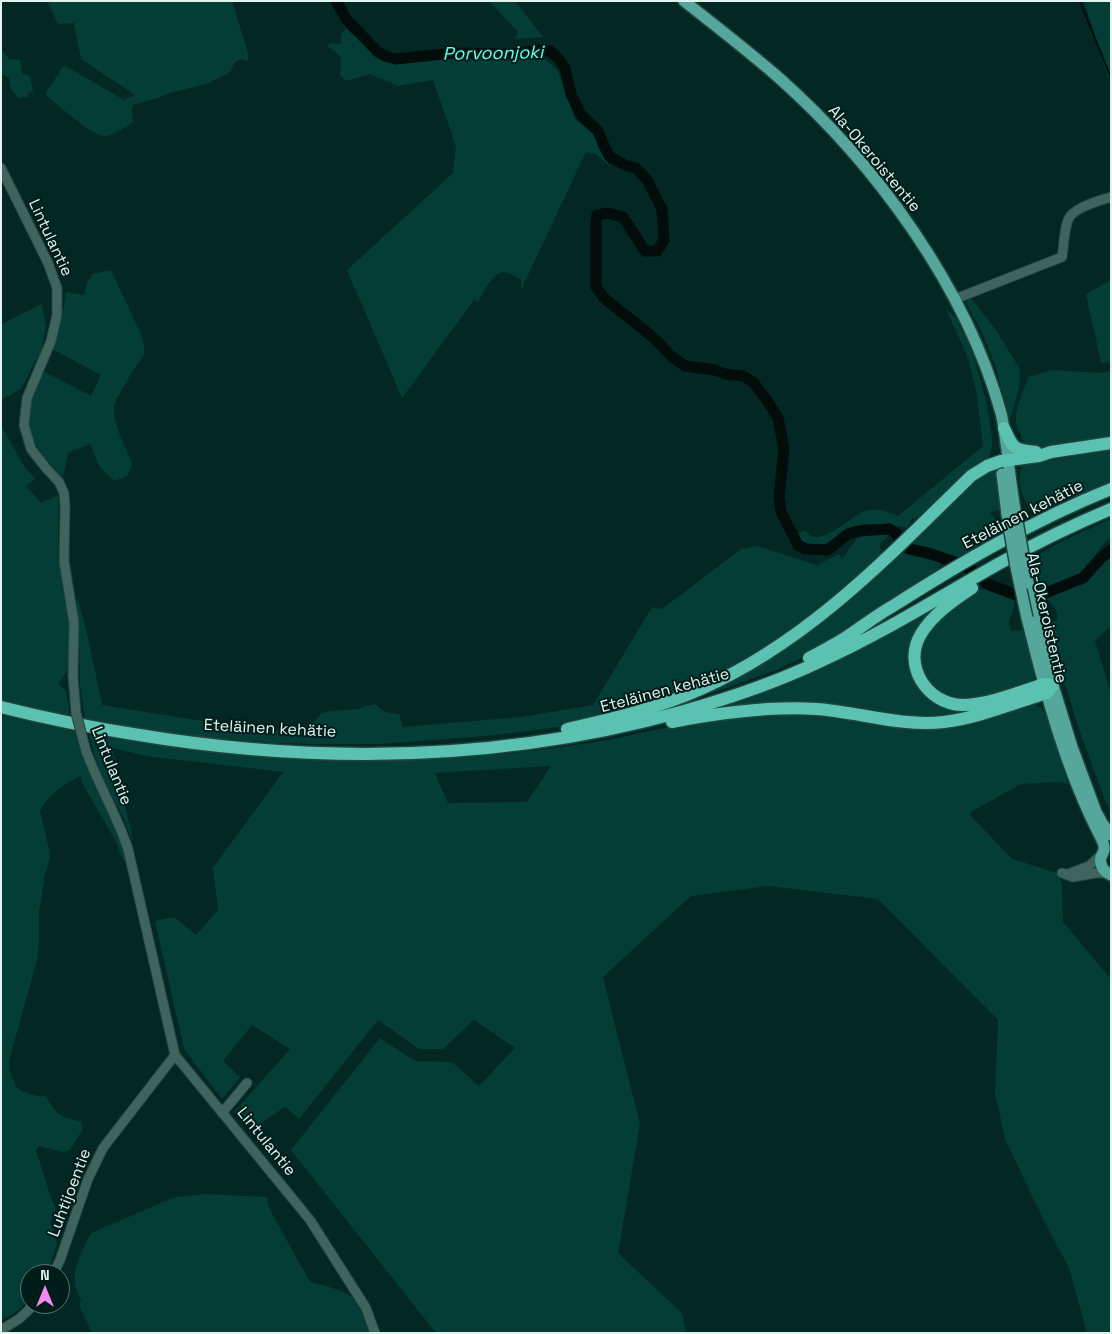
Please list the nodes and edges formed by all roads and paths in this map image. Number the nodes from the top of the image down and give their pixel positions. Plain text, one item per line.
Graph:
1 (684, 1) edge
2 (1, 168) edge
3 (1111, 196) edge
4 (955, 299) junction
5 (989, 378) junction
6 (1004, 428) junction
7 (1111, 443) edge
8 (1051, 452) junction
9 (1004, 461) junction
10 (1111, 489) edge
11 (1111, 510) edge
12 (965, 588) junction
13 (1048, 688) junction
14 (1, 707) edge
15 (526, 741) junction
16 (1111, 835) edge
17 (1105, 851) edge
18 (1109, 874) edge
19 (175, 1055) junction
20 (247, 1082) dead end
21 (222, 1113) junction
22 (58, 1264) edge
23 (25, 1314) edge
24 (1, 1330) edge
25 (376, 1333) edge

1 - 4 main road, Ala-Okeroistentie
2 - 19 street, Lintulantie, bridge
3 - 4 street
4 - 5 main road, Ala-Okeroistentie
5 - 6 main road, Ala-Okeroistentie
5 - 9 main road, Ala-Okeroistentie
6 - 8 highway
6 - 9 main road, Ala-Okeroistentie
7 - 8 highway
8 - 9 highway
9 - 13 main road, Ala-Okeroistentie, bridge
9 - 15 highway
10 - 15 highway, Eteläinen kehätie
11 - 12 highway, Eteläinen kehätie
12 - 13 highway
12 - 15 highway, Eteläinen kehätie
13 - 15 highway
13 - 16 main road, Ala-Okeroistentie
13 - 17 main road, Ala-Okeroistentie
14 - 15 highway, Eteläinen kehätie
17 - 18 main road, Ala-Okeroistentie
17 - 18 street
19 - 21 street, Lintulantie
19 - 22 street, Luhtijoentie
20 - 21 street
21 - 25 street, Lintulantie
23 - 24 street

